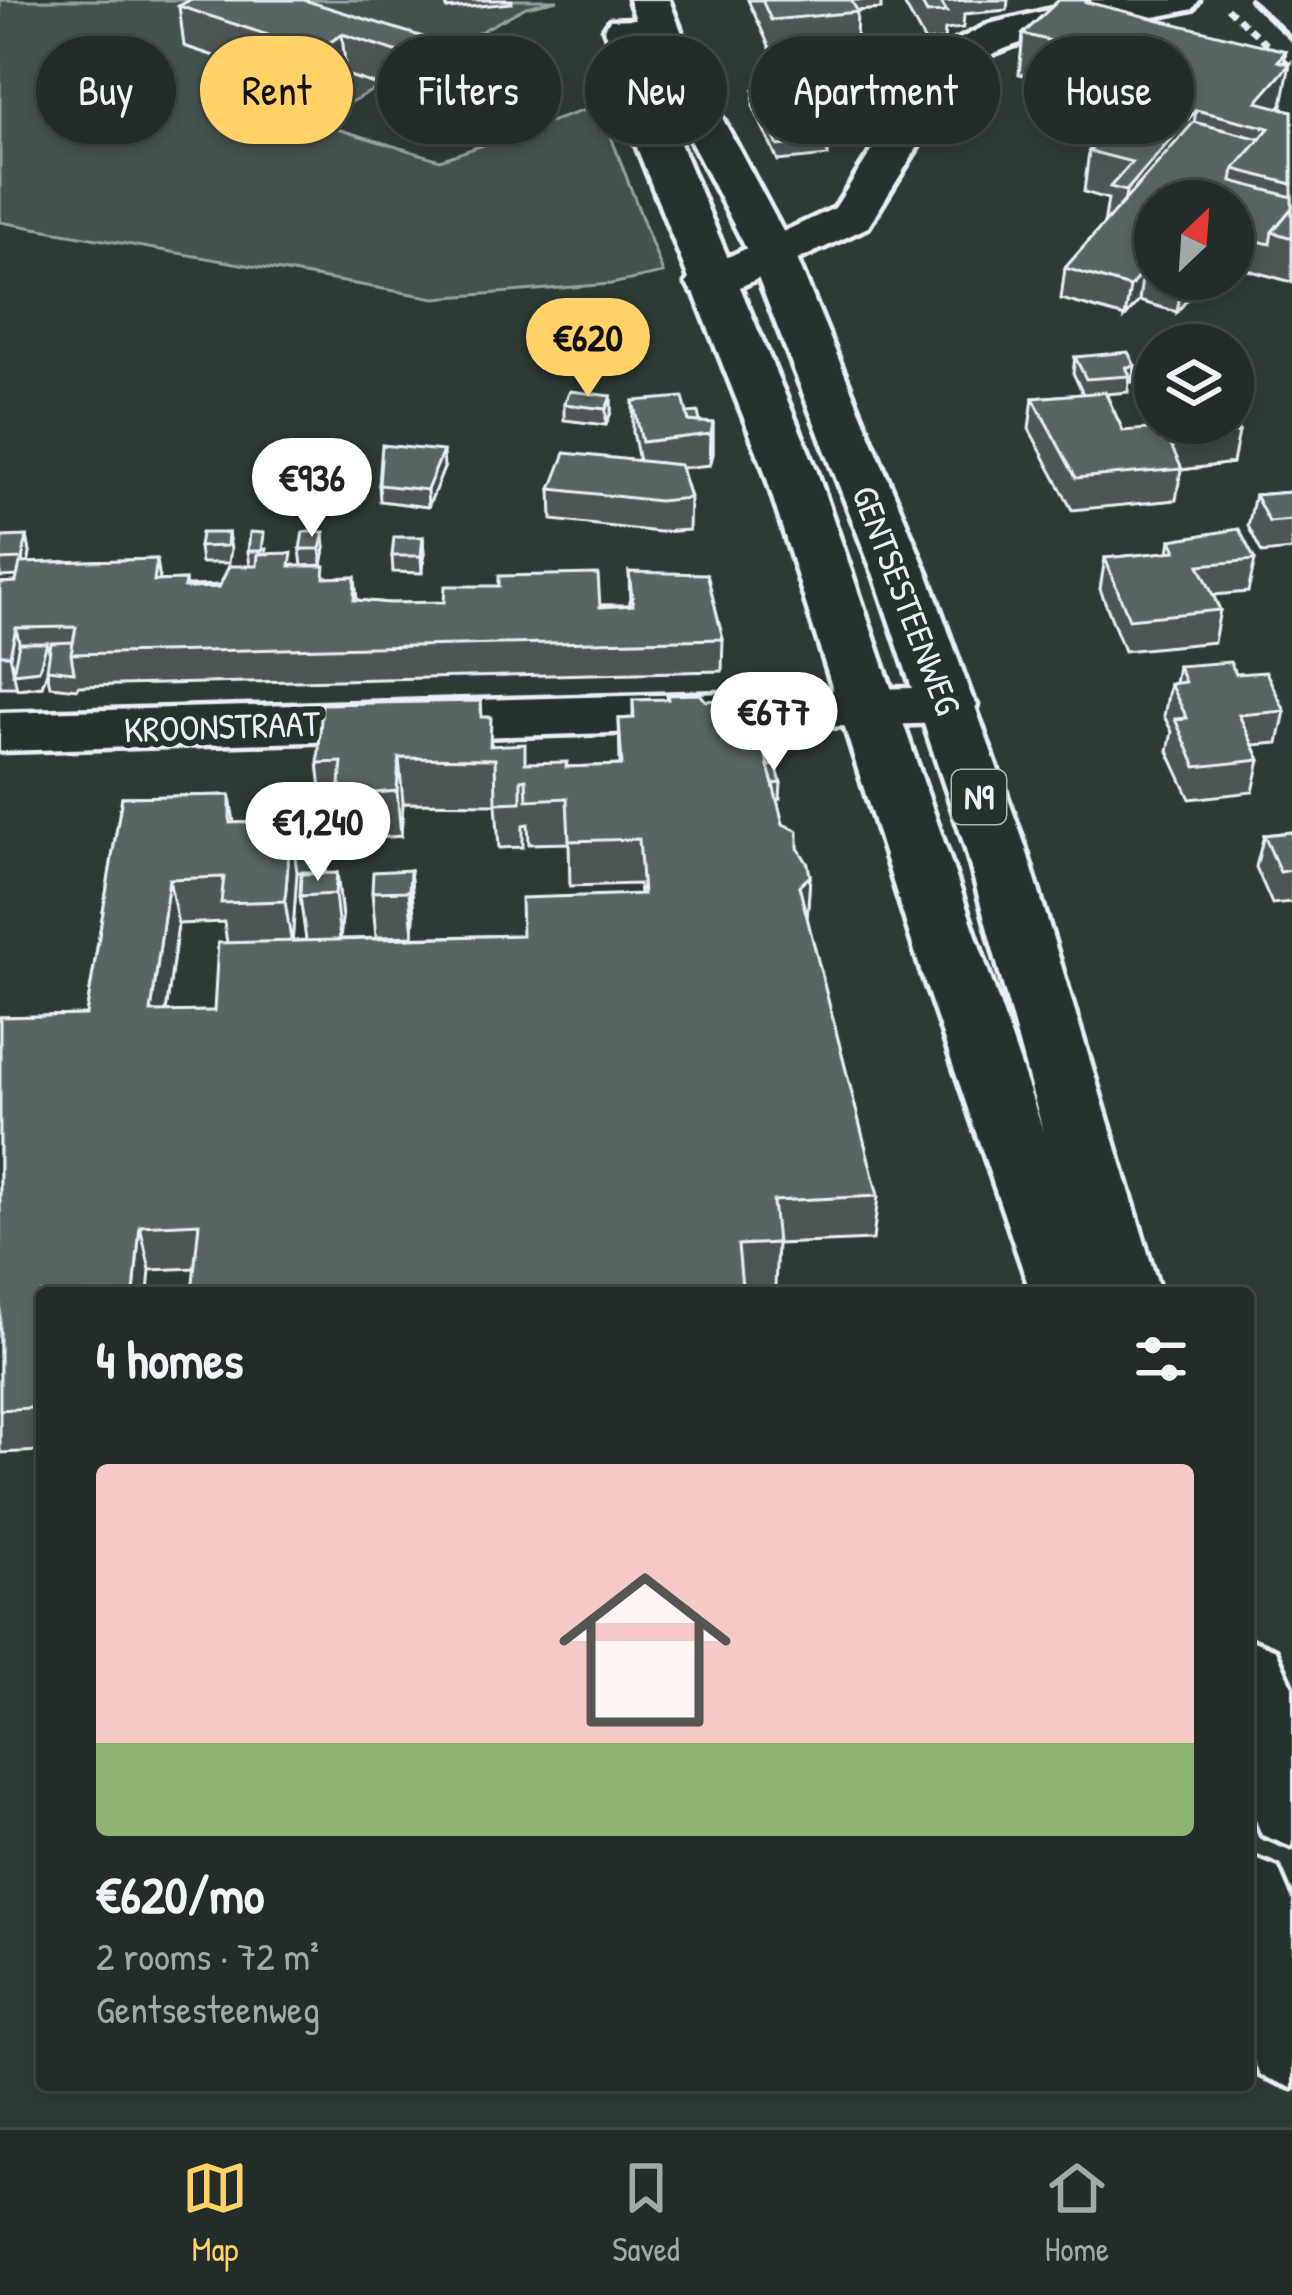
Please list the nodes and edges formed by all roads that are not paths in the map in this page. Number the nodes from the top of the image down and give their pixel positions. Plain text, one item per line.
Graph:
1 (613, 0) edge
2 (649, 0) edge
3 (1160, 2) edge
4 (772, 254) junction
5 (710, 283) junction
6 (948, 705) junction
7 (865, 708) junction
8 (0, 732) edge
9 (1067, 1094) junction
10 (1000, 1098) junction
11 (1065, 1287) edge
12 (1122, 1287) edge
13 (1254, 1693) edge
14 (1292, 1808) edge
15 (1254, 1917) edge
16 (1292, 2044) edge

1 - 5 main road, GENTSESTEENWEG / N9
2 - 4 main road, GENTSESTEENWEG / N9
3 - 4 main road
4 - 5 main road
4 - 6 main road, GENTSESTEENWEG / N9
5 - 7 main road, GENTSESTEENWEG / N9
6 - 7 main road, KROONSTRAAT
6 - 9 main road, GENTSESTEENWEG / N9
7 - 8 main road, KROONSTRAAT
7 - 10 main road, GENTSESTEENWEG / N9
9 - 10 main road
9 - 12 main road, GENTSESTEENWEG / N9
10 - 11 main road, GENTSESTEENWEG / N9
13 - 14 main road
15 - 16 main road

